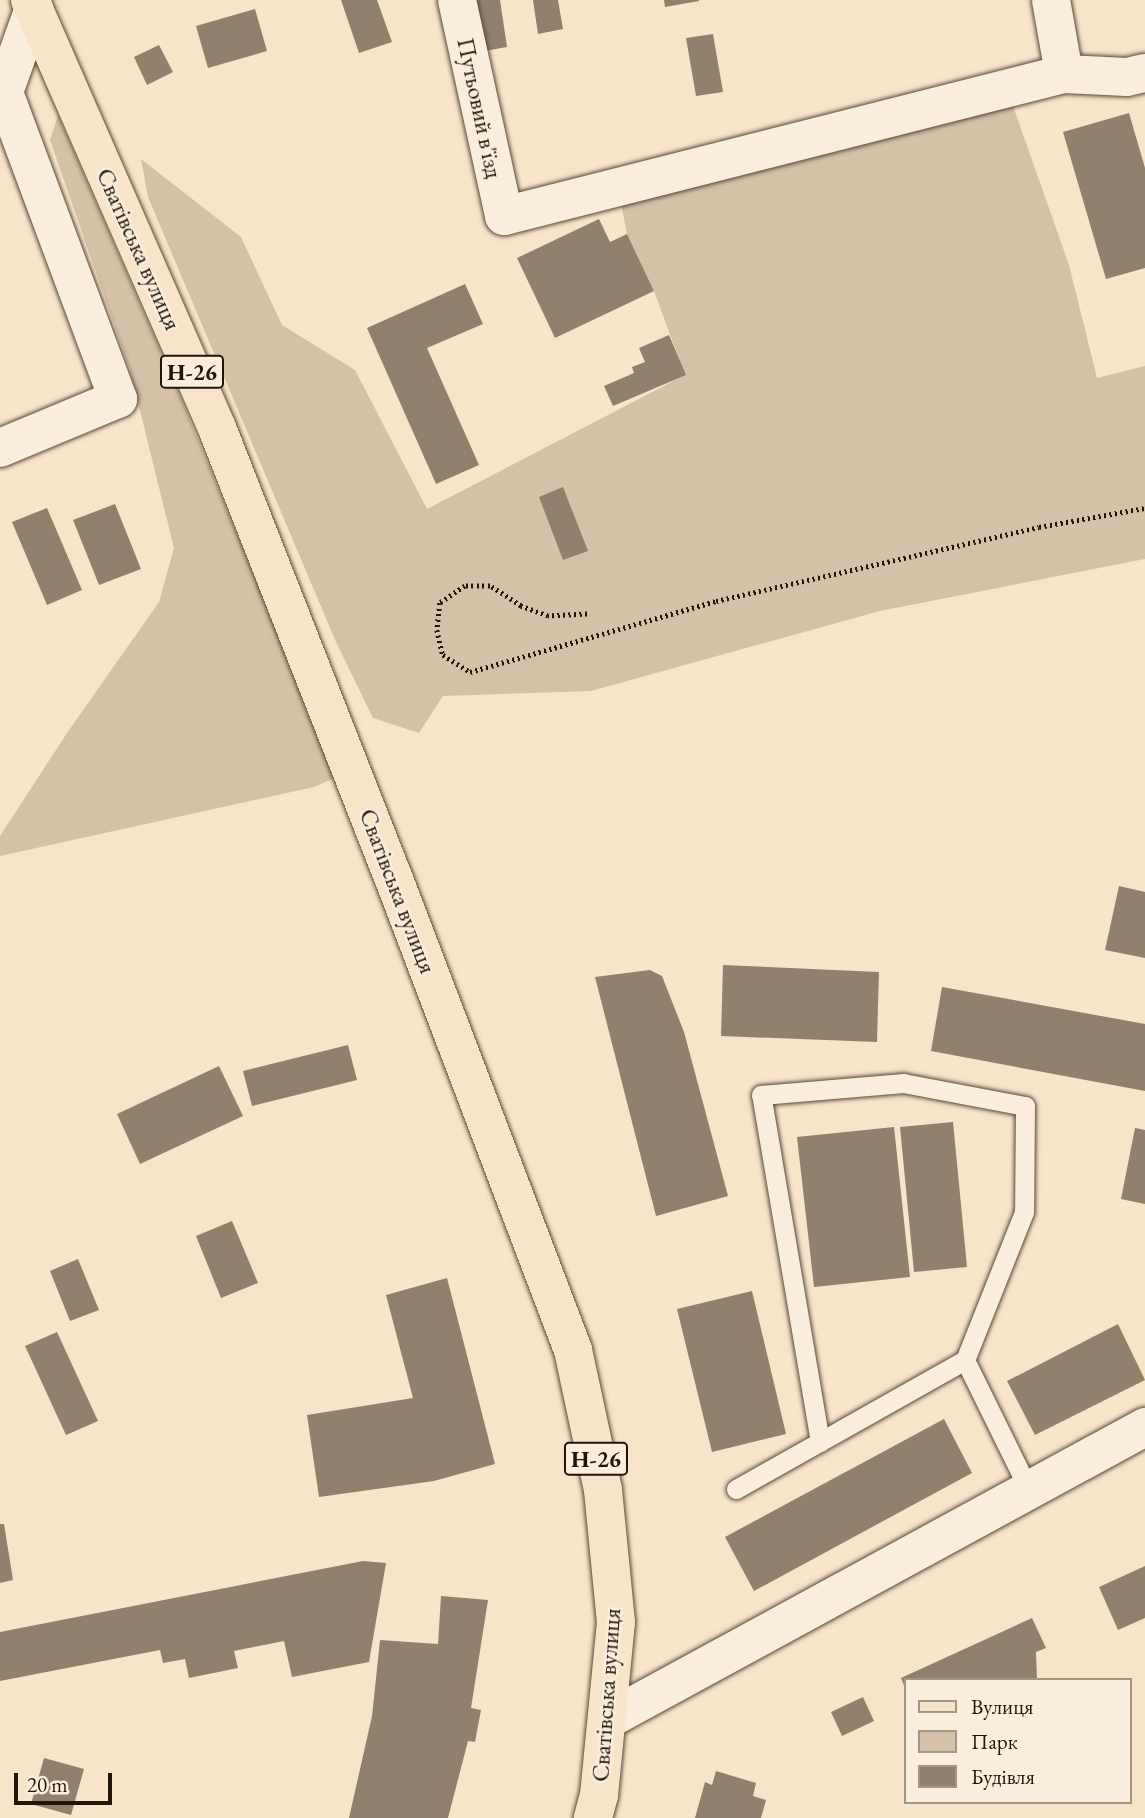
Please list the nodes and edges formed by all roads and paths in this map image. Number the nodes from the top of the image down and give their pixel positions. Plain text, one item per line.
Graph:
1 (457, 0) edge
2 (1051, 0) edge
3 (32, 4) edge
4 (1145, 73) edge
5 (1064, 74) junction
6 (0, 448) edge
7 (1145, 508) edge
8 (587, 614) dead end
9 (965, 1360) junction
10 (1145, 1427) edge
11 (820, 1442) junction
12 (736, 1489) dead end
13 (1029, 1490) junction
14 (607, 1720) junction
15 (593, 1818) edge

1 - 5 street, Путьовий в'їзд
2 - 5 street
3 - 6 street
3 - 14 main road, Сватівська вулиця / Н-26
4 - 5 street
7 - 8 path
9 - 11 lane
9 - 11 lane
9 - 13 lane
10 - 13 street
11 - 12 lane
13 - 14 street
14 - 15 main road, Сватівська вулиця / Н-26

